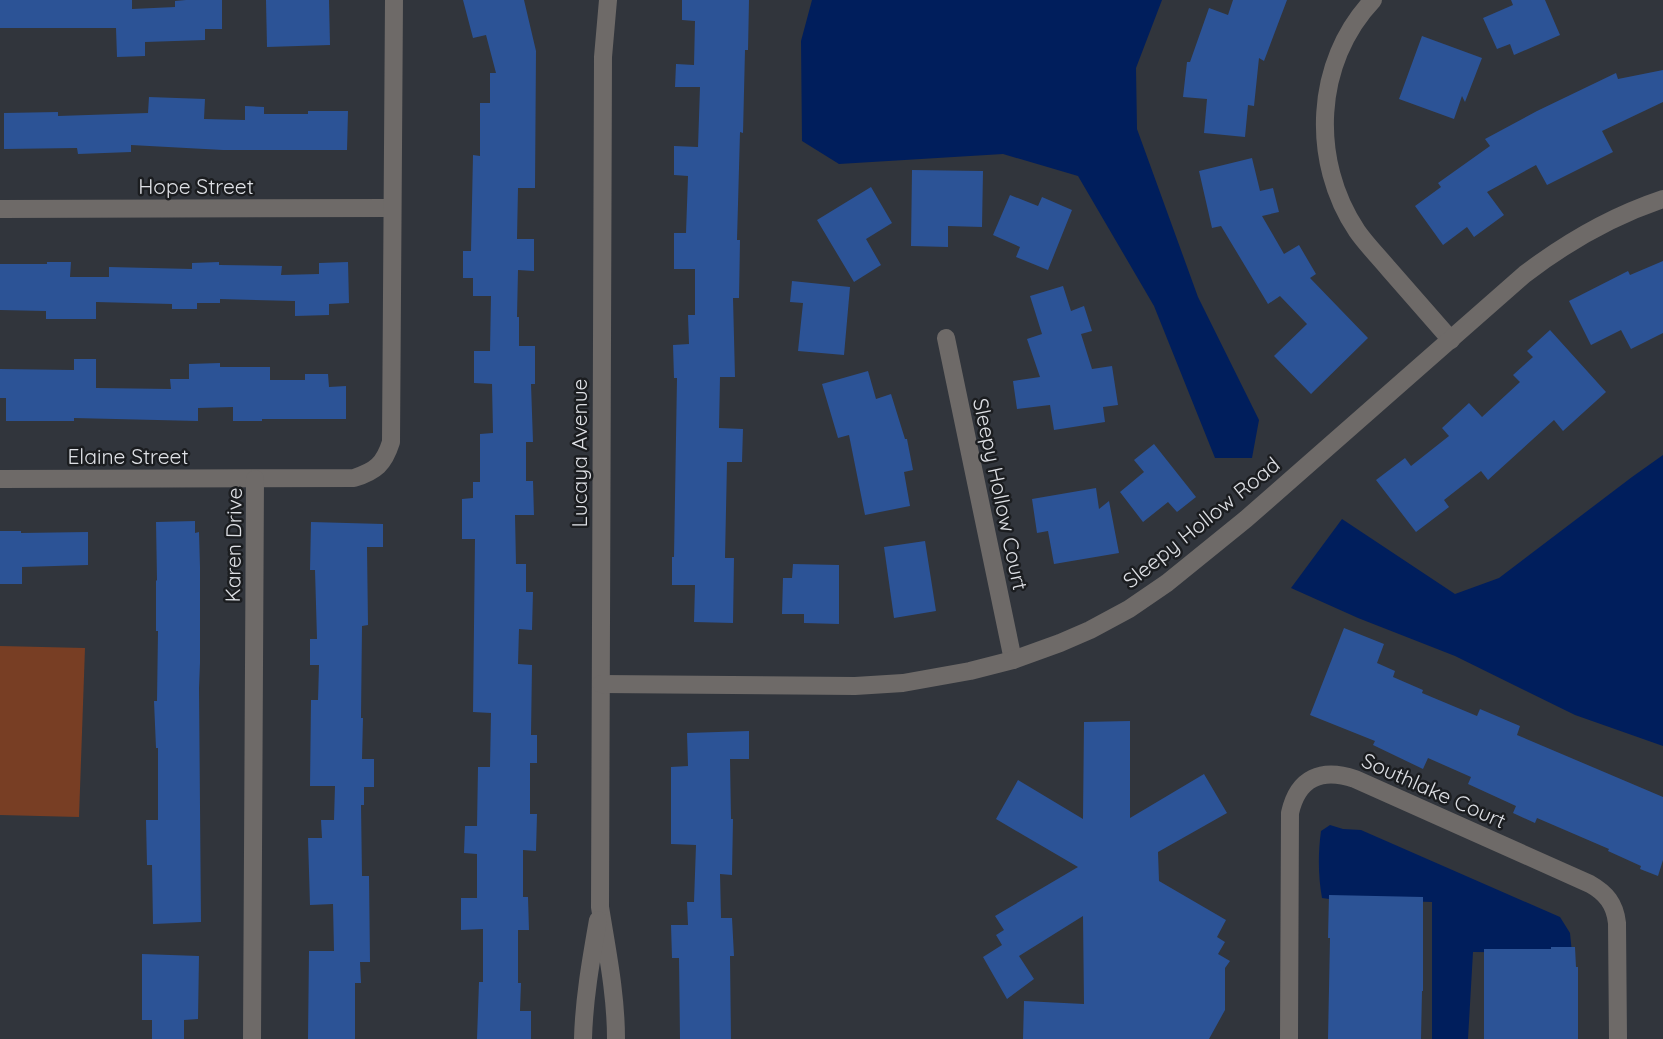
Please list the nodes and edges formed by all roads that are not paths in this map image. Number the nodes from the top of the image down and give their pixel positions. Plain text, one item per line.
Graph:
1 (394, 0) edge
2 (608, 0) edge
3 (1373, 0) edge
4 (1663, 199) edge
5 (392, 208) junction
6 (0, 209) edge
7 (946, 338) dead end
8 (1451, 340) junction
9 (0, 479) edge
10 (255, 479) junction
11 (1013, 660) junction
12 (601, 684) junction
13 (600, 906) junction
14 (252, 1039) edge
15 (583, 1039) edge
16 (616, 1039) edge
17 (1289, 1039) edge
18 (1618, 1039) edge

1 - 5 street, Karen Drive
2 - 12 street, Lucaya Avenue
3 - 8 street
4 - 8 street, Sleepy Hollow Road
5 - 6 street, Hope Street
5 - 10 street, Karen Drive
7 - 11 street, Sleepy Hollow Court
8 - 11 street, Sleepy Hollow Road
9 - 10 street, Elaine Street
10 - 14 street, Karen Drive
11 - 12 street, Sleepy Hollow Road
12 - 13 street, Lucaya Avenue
13 - 15 street, Lucaya Avenue
13 - 16 street, Lucaya Avenue
17 - 18 street, Southlake Court

